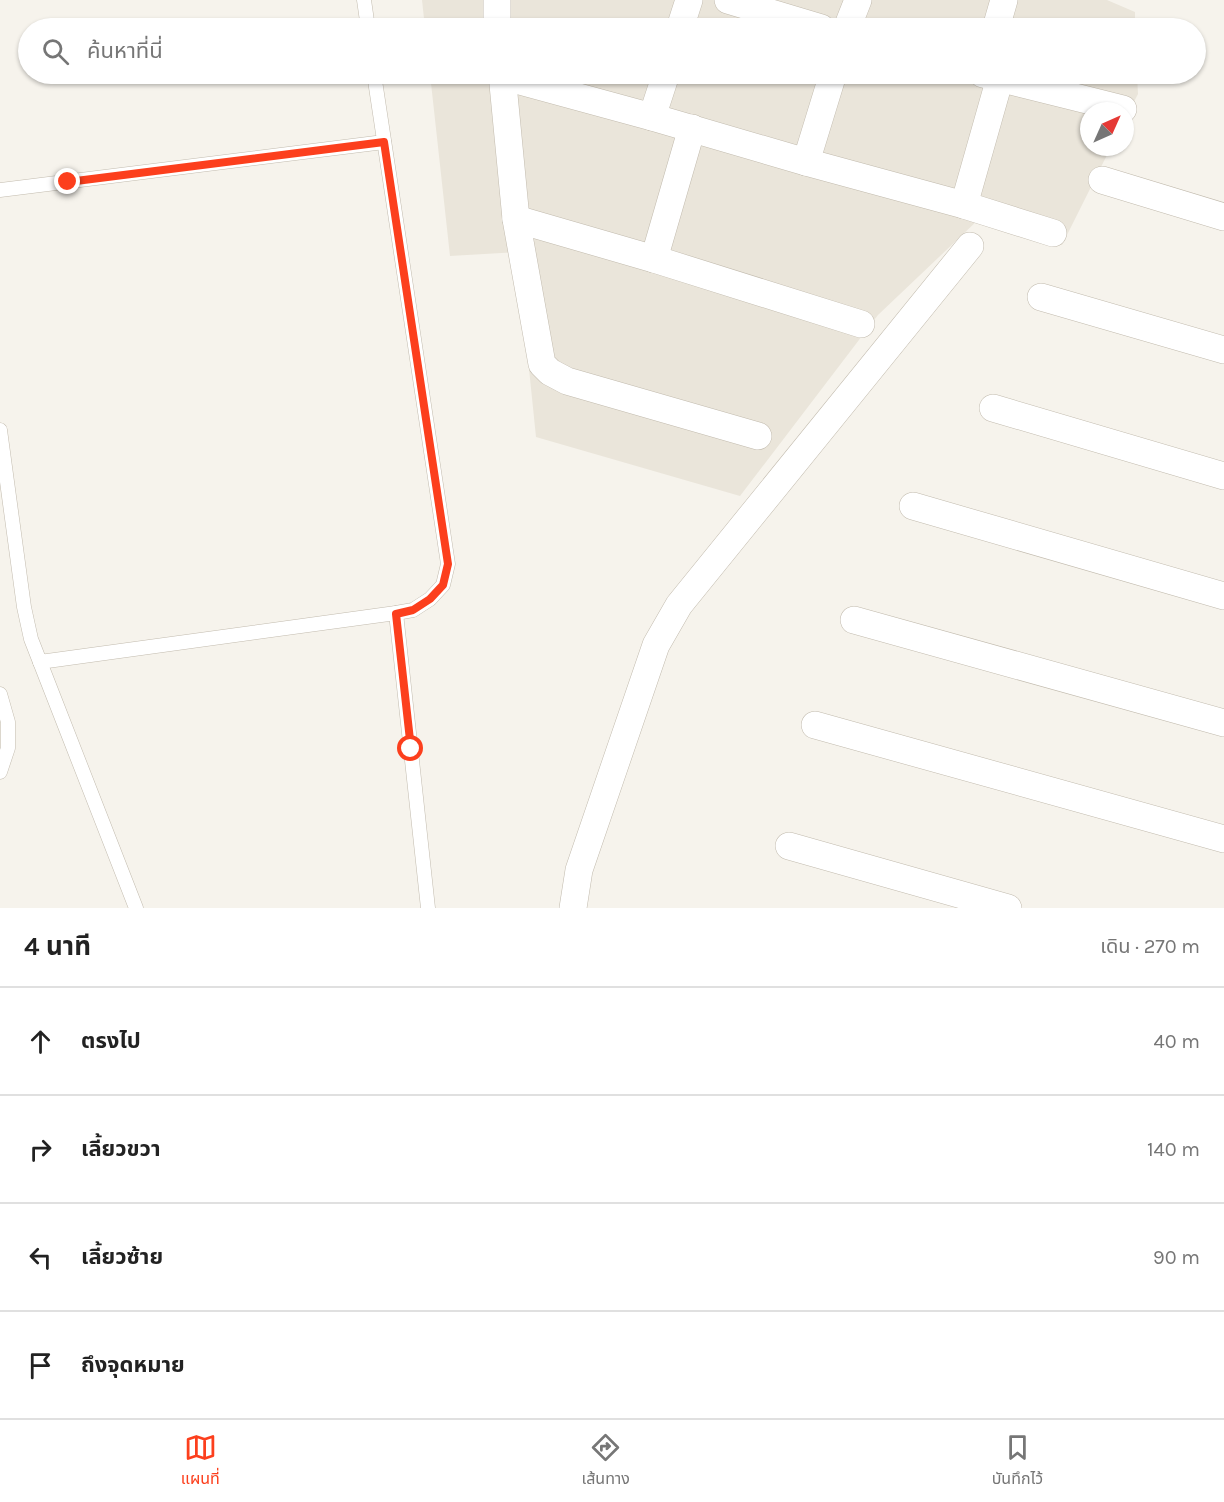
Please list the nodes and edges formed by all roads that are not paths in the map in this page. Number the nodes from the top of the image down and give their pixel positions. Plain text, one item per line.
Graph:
1 (364, 0) edge
2 (497, 0) edge
3 (689, 0) edge
4 (728, 0) edge
5 (858, 0) edge
6 (1004, 0) edge
7 (367, 18) edge
8 (497, 18) edge
9 (683, 18) edge
10 (788, 18) edge
11 (851, 18) edge
12 (999, 18) edge
13 (375, 84) edge
14 (503, 84) edge
15 (534, 84) edge
16 (663, 84) edge
17 (830, 84) edge
18 (990, 84) edge
19 (1023, 84) edge
20 (1092, 102) edge
21 (652, 117) junction
22 (692, 128) junction
23 (384, 142) junction
24 (806, 162) junction
25 (1102, 180) dead end
26 (0, 190) edge
27 (964, 205) junction
28 (1224, 217) edge
29 (516, 219) junction
30 (1053, 233) dead end
31 (970, 246) dead end
32 (654, 259) junction
33 (1041, 297) dead end
34 (861, 324) dead end
35 (1224, 350) edge
36 (993, 408) dead end
37 (0, 430) edge
38 (758, 436) dead end
39 (1224, 476) edge
40 (913, 506) dead end
41 (1224, 596) edge
42 (396, 614) junction
43 (854, 620) dead end
44 (40, 662) junction
45 (0, 694) edge
46 (1224, 723) edge
47 (815, 725) dead end
48 (0, 772) edge
49 (1224, 840) edge
50 (789, 846) dead end
51 (136, 908) edge
52 (428, 908) edge
53 (573, 908) edge
54 (1008, 908) edge

1 - 7 lane
2 - 8 street
3 - 9 street
4 - 10 street
5 - 11 street
6 - 12 street
13 - 23 lane
14 - 29 street
15 - 21 street
16 - 21 street
17 - 24 street
18 - 27 street
19 - 20 street
21 - 22 street
22 - 24 street
22 - 32 street
23 - 26 lane
23 - 42 lane
24 - 27 street
25 - 28 street
27 - 30 street
29 - 32 street
29 - 38 street
31 - 53 street
32 - 34 street
33 - 35 street
36 - 39 street
37 - 44 lane
40 - 41 street
42 - 44 lane
42 - 52 lane
43 - 46 street
44 - 51 lane
45 - 48 lane
47 - 49 street
50 - 54 street

